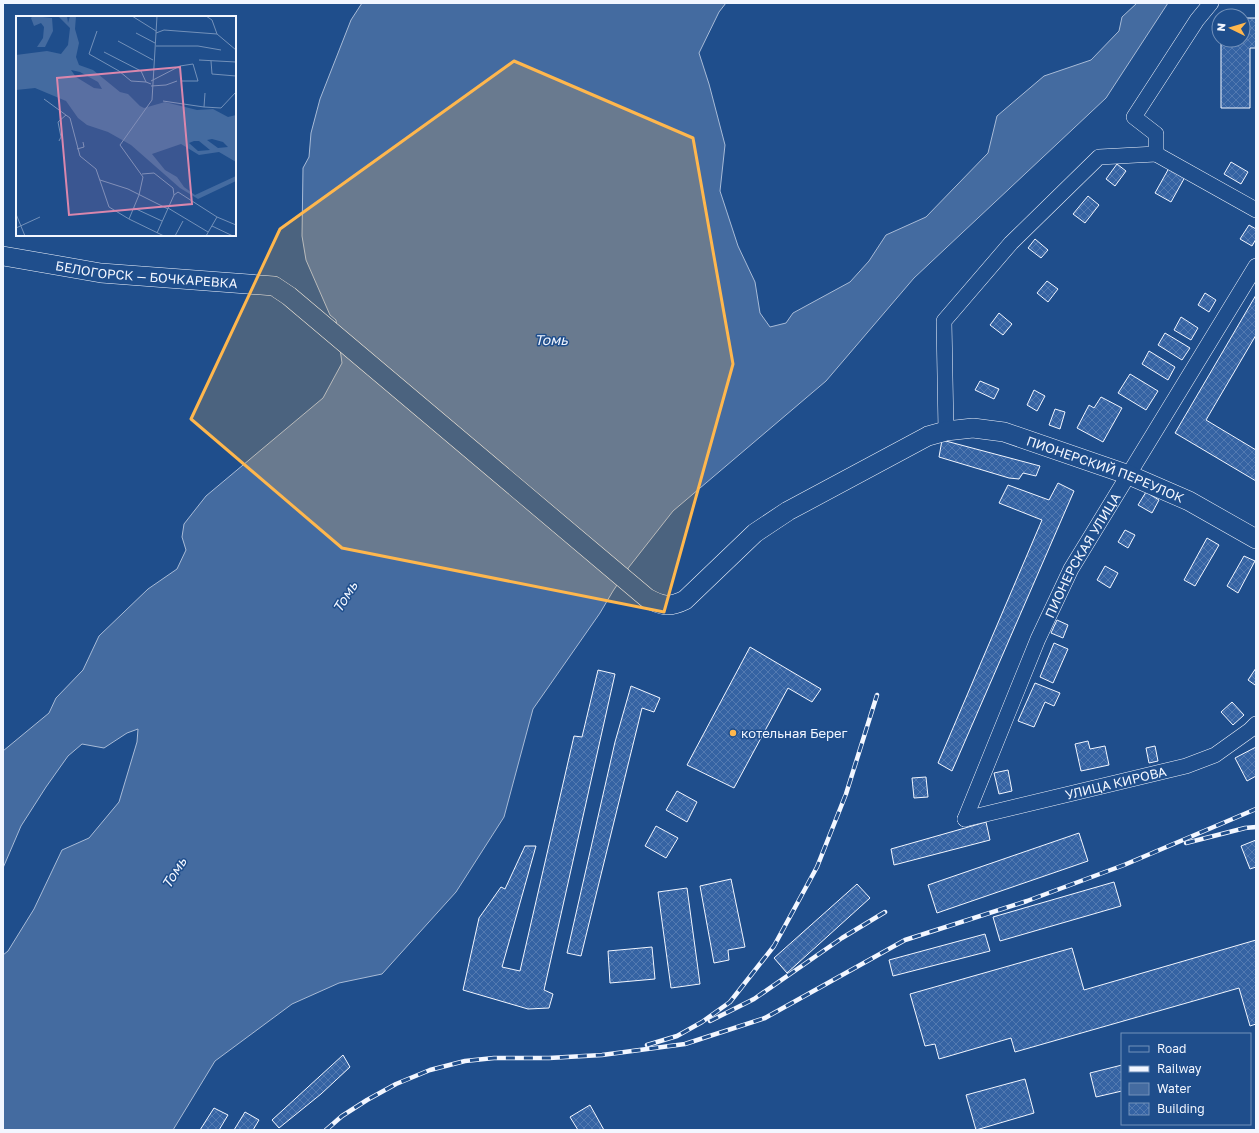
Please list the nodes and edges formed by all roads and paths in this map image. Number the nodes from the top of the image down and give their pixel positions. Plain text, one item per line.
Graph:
1 (1211, 3) edge
2 (1156, 154) junction
3 (1256, 210) edge
4 (3, 256) edge
5 (1256, 266) edge
6 (946, 431) junction
7 (1129, 474) junction
8 (1256, 539) edge
9 (647, 598) joint
10 (1256, 724) edge
11 (965, 819) joint

1 - 2 street
2 - 3 street
2 - 6 street
4 - 9 main road, БЕЛОГОРСК — БОЧКАРЕВКА
5 - 7 street, ПИОНЕРСКАЯ УЛИЦА
6 - 7 main road, ПИОНЕРСКИЙ ПЕРЕУЛОК
6 - 9 main road, ПИОНЕРСКИЙ ПЕРЕУЛОК
7 - 8 main road, ПИОНЕРСКИЙ ПЕРЕУЛОК
7 - 11 street, ПИОНЕРСКАЯ УЛИЦА
10 - 11 street, УЛИЦА КИРОВА

